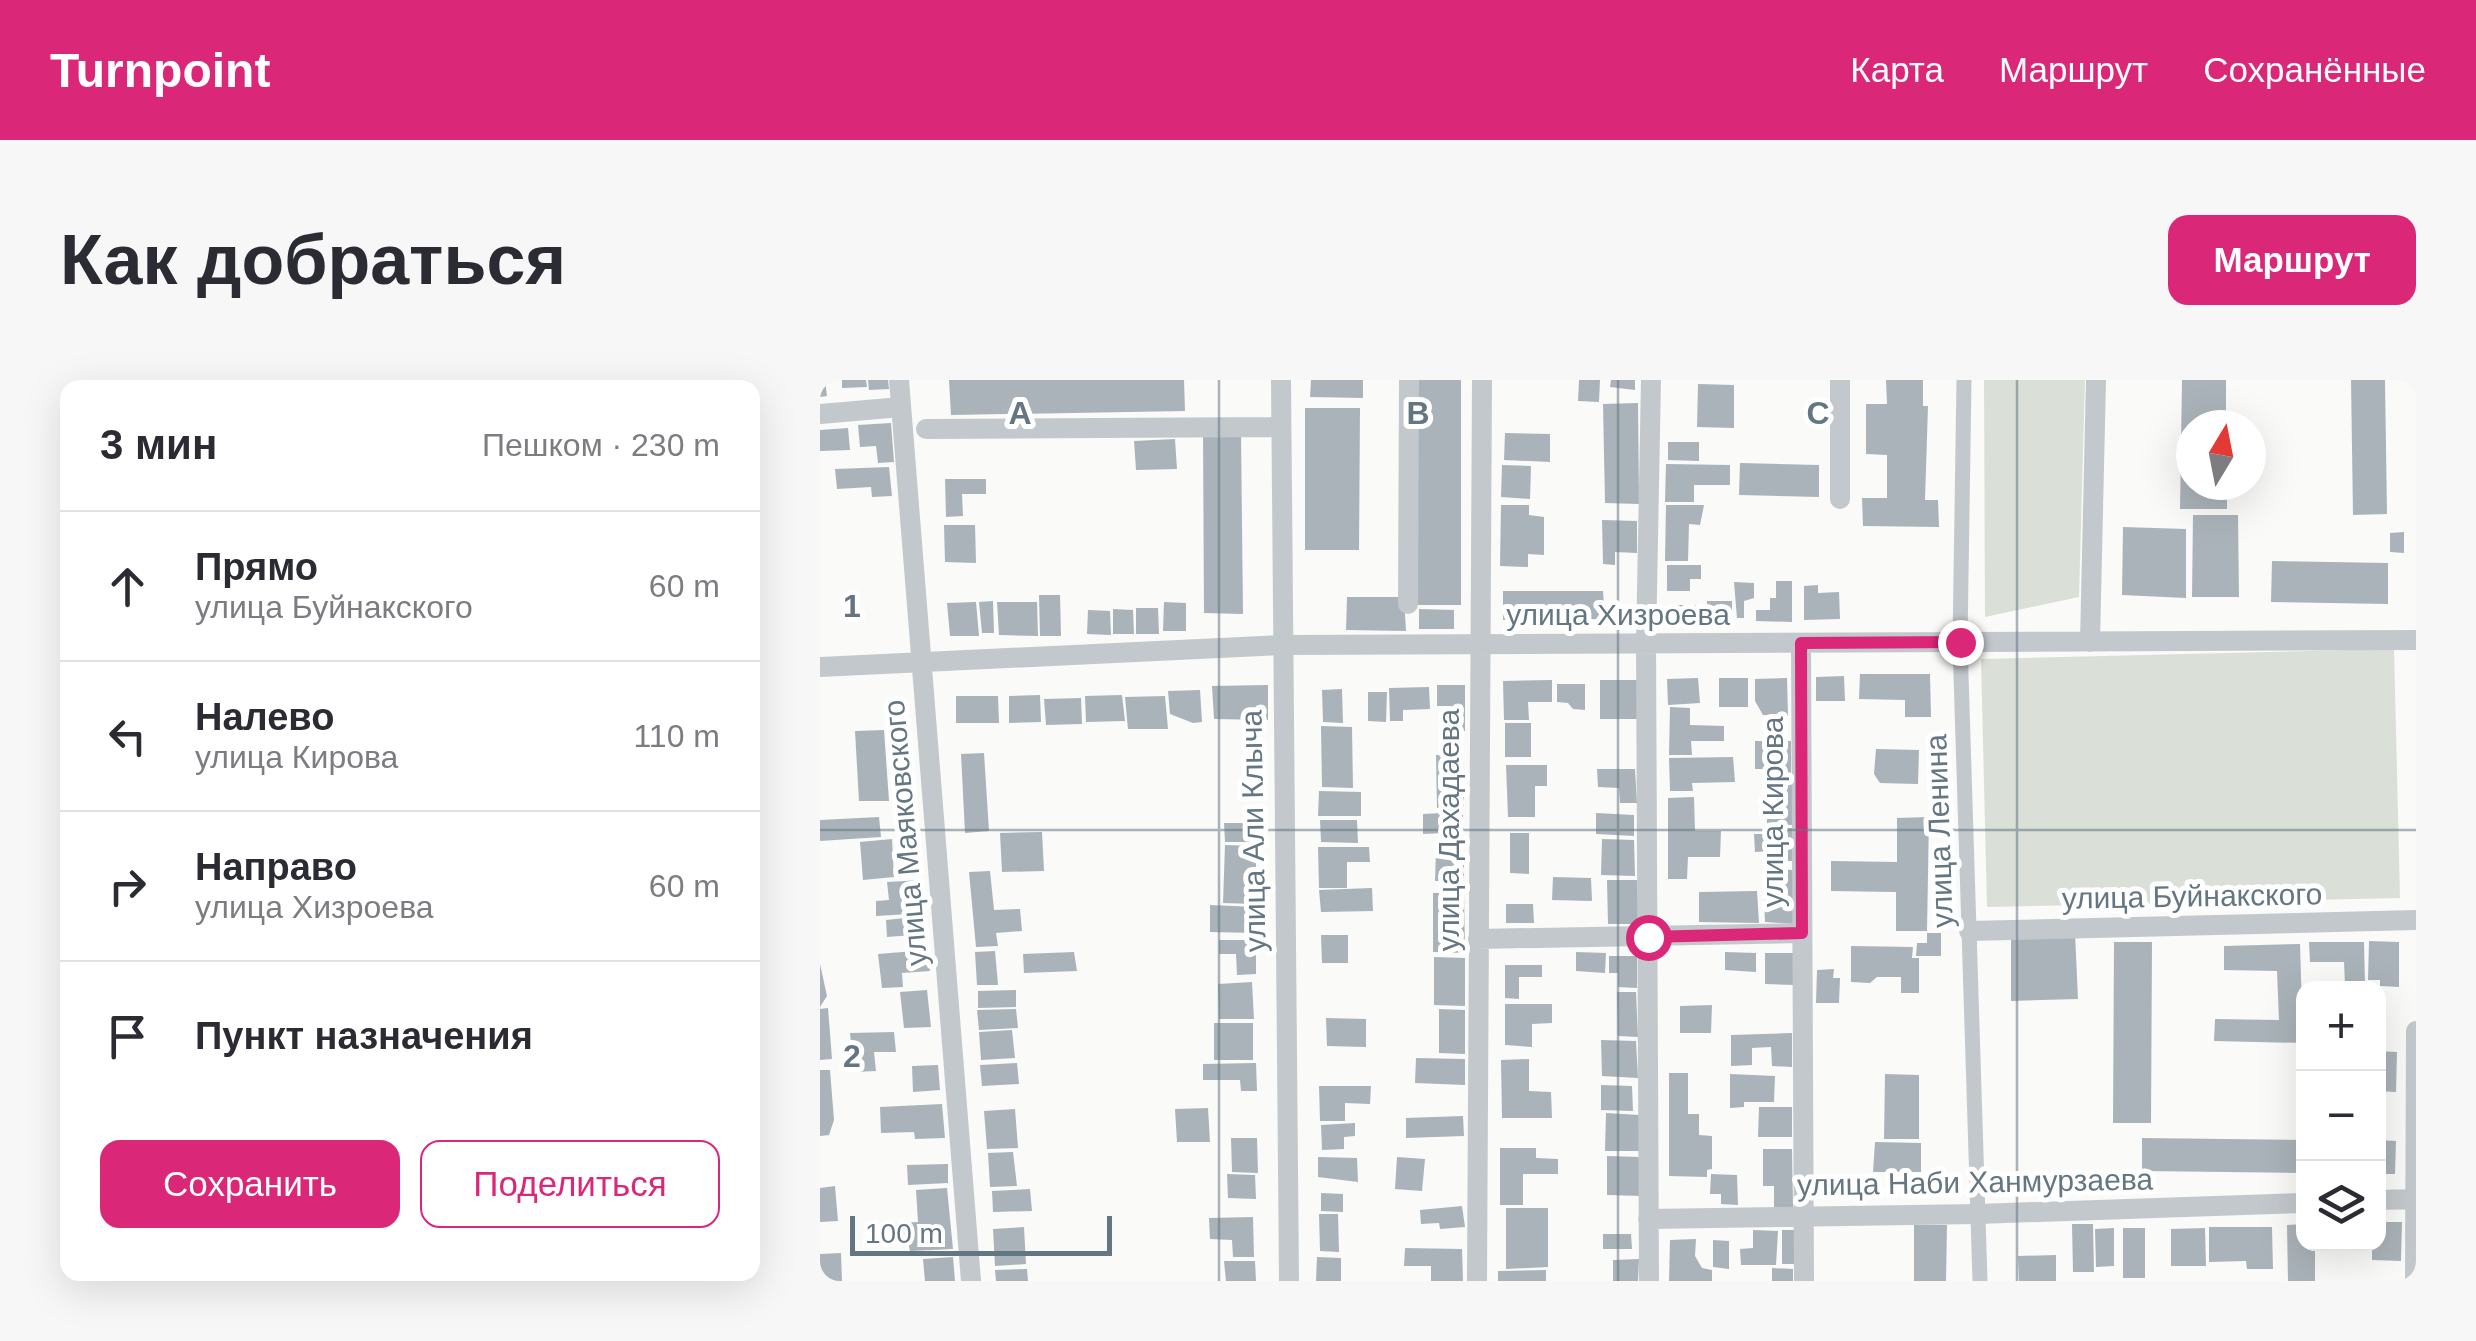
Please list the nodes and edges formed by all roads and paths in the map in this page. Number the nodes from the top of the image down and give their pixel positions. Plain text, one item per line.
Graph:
1 (899, 380) edge
2 (1281, 380) edge
3 (1409, 380) edge
4 (1482, 380) edge
5 (1651, 380) edge
6 (1840, 380) edge
7 (1964, 380) edge
8 (2096, 380) edge
9 (901, 407) junction
10 (820, 414) edge
11 (1280, 427) junction
12 (926, 429) dead end
13 (1840, 499) dead end
14 (1408, 604) dead end
15 (2416, 640) edge
16 (1960, 642) junction
17 (2090, 642) junction
18 (1801, 643) junction
19 (1478, 644) junction
20 (1646, 644) junction
21 (1281, 645) junction
22 (921, 662) junction
23 (820, 666) edge
24 (2416, 920) edge
25 (1969, 931) junction
26 (1802, 933) junction
27 (1648, 937) junction
28 (1478, 939) junction
29 (2416, 1031) edge
30 (2416, 1199) edge
31 (2386, 1200) edge
32 (2296, 1203) edge
33 (1978, 1214) junction
34 (1804, 1216) junction
35 (1648, 1219) junction
36 (971, 1281) edge
37 (1289, 1281) edge
38 (1478, 1281) edge
39 (1648, 1281) edge
40 (1804, 1281) edge
41 (1980, 1281) edge
42 (2415, 1281) edge

1 - 9 street, улица Маяковского
2 - 11 street, улица Али Клыча
3 - 14 street
4 - 19 street, улица Дахадаева
5 - 20 street
6 - 13 street
7 - 16 street, улица Ленина
8 - 17 street
9 - 10 street
9 - 22 street, улица Маяковского
11 - 12 street
11 - 21 street, улица Али Клыча
15 - 17 street, улица Хизроева
16 - 17 street, улица Хизроева
16 - 18 street, улица Хизроева
16 - 25 street, улица Ленина
18 - 20 street, улица Хизроева
18 - 26 street, улица Кирова
19 - 20 street, улица Хизроева
19 - 21 street, улица Хизроева
19 - 28 street, улица Дахадаева
20 - 27 street
21 - 22 street, улица Хизроева
21 - 37 street, улица Али Клыча
22 - 23 street, улица Хизроева
22 - 36 street, улица Маяковского
24 - 25 street, улица Буйнакского
25 - 33 street, улица Ленина
26 - 27 street
26 - 34 street, улица Кирова
27 - 28 street
27 - 35 street
28 - 38 street, улица Дахадаева
29 - 30 street
30 - 31 street
30 - 42 street
32 - 33 street, улица Наби Ханмурзаева
33 - 34 street, улица Наби Ханмурзаева
33 - 41 street, улица Ленина
34 - 35 street, улица Наби Ханмурзаева
34 - 40 street, улица Кирова
35 - 39 street

